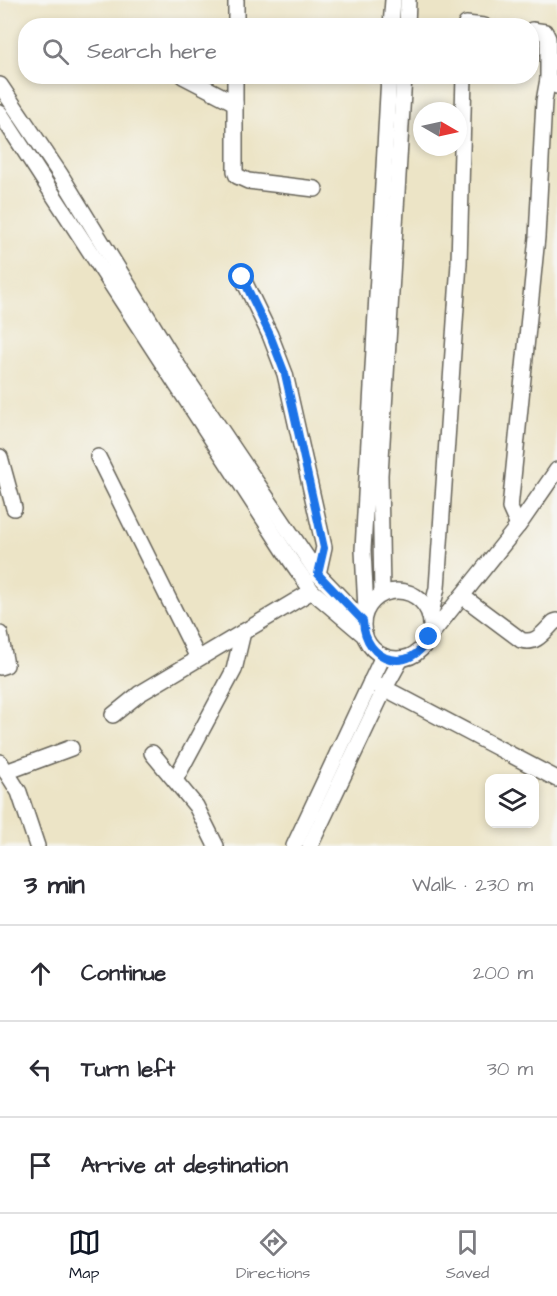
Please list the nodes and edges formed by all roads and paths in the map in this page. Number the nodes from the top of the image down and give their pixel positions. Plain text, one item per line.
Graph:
1 (236, 0) edge
2 (393, 0) edge
3 (408, 0) edge
4 (236, 18) edge
5 (392, 18) edge
6 (407, 18) edge
7 (539, 31) edge
8 (552, 82) edge
9 (198, 84) edge
10 (235, 84) edge
11 (389, 84) edge
12 (404, 84) edge
13 (464, 84) edge
14 (0, 85) edge
15 (235, 103) junction
16 (0, 113) edge
17 (315, 189) dead end
18 (71, 206) junction
19 (242, 277) dead end
20 (98, 457) dead end
21 (0, 458) edge
22 (557, 470) edge
23 (14, 508) dead end
24 (518, 526) junction
25 (318, 574) junction
26 (312, 591) junction
27 (382, 594) junction
28 (462, 596) junction
29 (430, 617) junction
30 (557, 621) edge
31 (365, 623) junction
32 (243, 632) junction
33 (0, 634) edge
34 (429, 637) junction
35 (383, 656) junction
36 (198, 658) junction
37 (401, 659) junction
38 (0, 667) edge
39 (370, 681) junction
40 (385, 688) junction
41 (113, 715) dead end
42 (71, 748) dead end
43 (152, 753) dead end
44 (3, 767) edge
45 (557, 779) edge
46 (175, 780) junction
47 (37, 846) edge
48 (216, 846) edge
49 (294, 846) edge
50 (310, 846) edge

1 - 4 street
2 - 5 street
3 - 6 street
7 - 8 street
8 - 24 street
9 - 15 street
10 - 15 street
11 - 31 street
12 - 27 street
13 - 29 street
14 - 18 street
15 - 17 street
16 - 18 street
18 - 25 street
18 - 26 street
19 - 25 street
20 - 36 street
21 - 23 street
22 - 24 street
24 - 28 street
25 - 31 street
26 - 31 street
26 - 32 street
27 - 29 street
27 - 31 street
28 - 30 street
28 - 34 street
29 - 34 street
31 - 35 street
32 - 36 street
32 - 46 street
33 - 38 street
34 - 37 street
35 - 37 street
35 - 39 street
36 - 41 street
37 - 40 street
39 - 40 street
39 - 49 street
40 - 45 street
40 - 50 street
42 - 44 street
43 - 46 street
44 - 47 street
46 - 48 street

